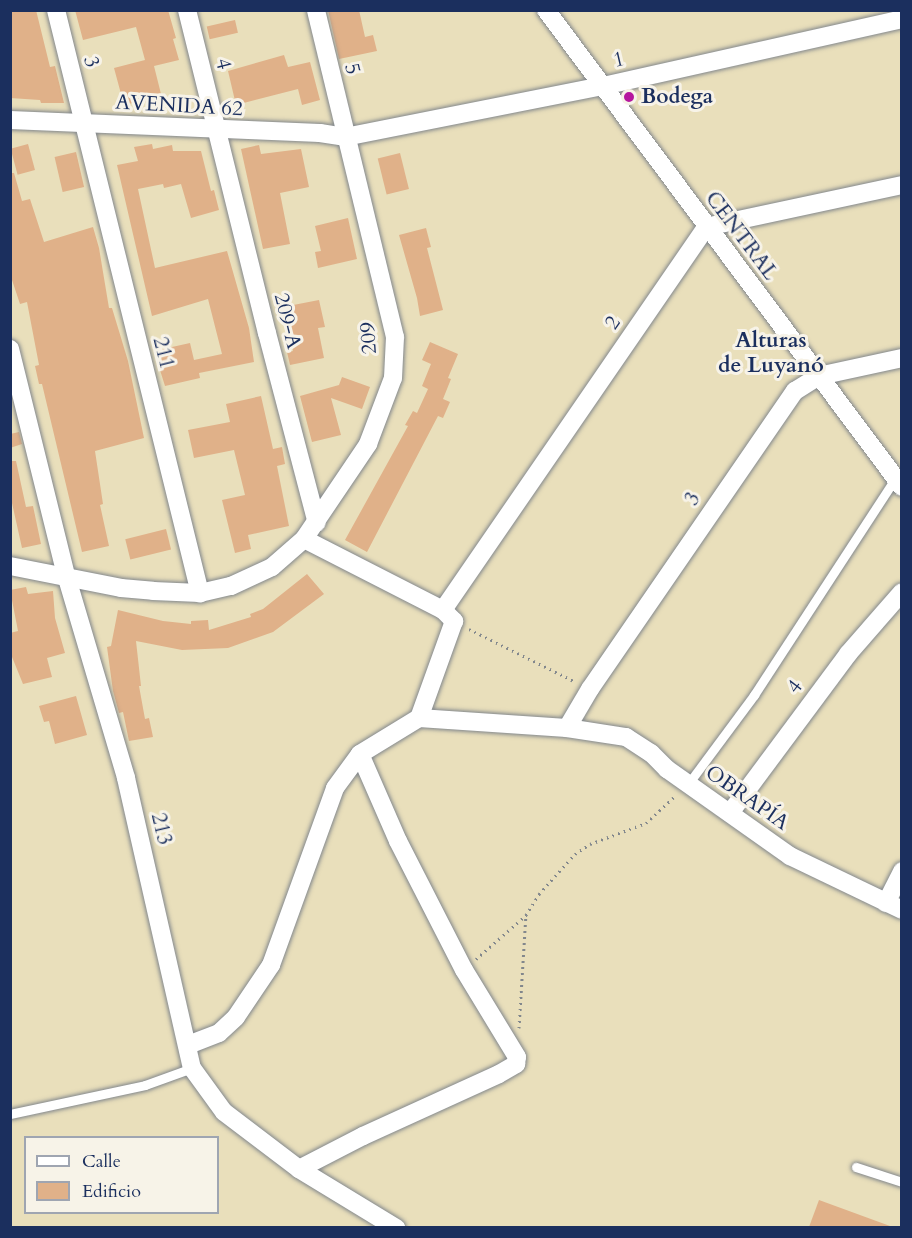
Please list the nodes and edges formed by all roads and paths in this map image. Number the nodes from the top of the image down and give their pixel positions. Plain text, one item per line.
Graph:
1 (56, 10) edge
2 (187, 10) edge
3 (316, 10) edge
4 (546, 10) edge
5 (902, 19) edge
6 (603, 86) junction
7 (10, 120) edge
8 (83, 124) junction
9 (216, 129) junction
10 (345, 137) junction
11 (902, 185) edge
12 (706, 227) junction
13 (10, 349) edge
14 (902, 358) edge
15 (819, 376) junction
16 (898, 483) edge
17 (317, 522) junction
18 (304, 539) junction
19 (10, 566) edge
20 (66, 575) junction
21 (902, 592) edge
22 (200, 593) junction
23 (449, 615) junction
24 (590, 689) junction
25 (419, 718) junction
26 (567, 728) junction
27 (360, 754) junction
28 (688, 784) junction
29 (730, 813) junction
30 (902, 871) edge
31 (894, 907) edge
32 (526, 915) junction
33 (464, 970) junction
34 (188, 1045) junction
35 (518, 1057) junction
36 (192, 1068) junction
37 (10, 1114) edge
38 (856, 1167) dead end
39 (299, 1168) junction
40 (902, 1182) edge
41 (396, 1227) edge

1 - 8 street, 3
2 - 9 street, 4
3 - 10 street, 5
4 - 6 street, CENTRAL
5 - 6 street, 1
6 - 10 street, 1
6 - 12 street, CENTRAL
7 - 8 street, AVENIDA 62
8 - 9 street, AVENIDA 62
8 - 22 street, 211
9 - 10 street, AVENIDA 62
9 - 17 street, 209-A
10 - 17 street, 209
11 - 12 street
12 - 15 street, CENTRAL
12 - 23 street, 2
13 - 20 street, 213
14 - 15 street, 3
15 - 16 street, CENTRAL
15 - 24 street, 3
16 - 28 lane
17 - 18 street, 209
18 - 22 street, 209
18 - 23 street
19 - 20 street, 209
20 - 22 street, 209
20 - 34 street, 213
21 - 29 street, 4
23 - 24 path
23 - 25 street, 2
24 - 26 street, 3
25 - 26 street, OBRAPÍA
25 - 27 street
26 - 28 street, OBRAPÍA
27 - 33 street
27 - 34 street
28 - 29 street, OBRAPÍA
28 - 32 path
29 - 31 street, OBRAPÍA
30 - 31 street
32 - 33 path
32 - 35 path
33 - 35 street
34 - 36 street, 213
35 - 39 street
36 - 37 lane
36 - 39 street, 213
38 - 40 lane
39 - 41 street, 213

